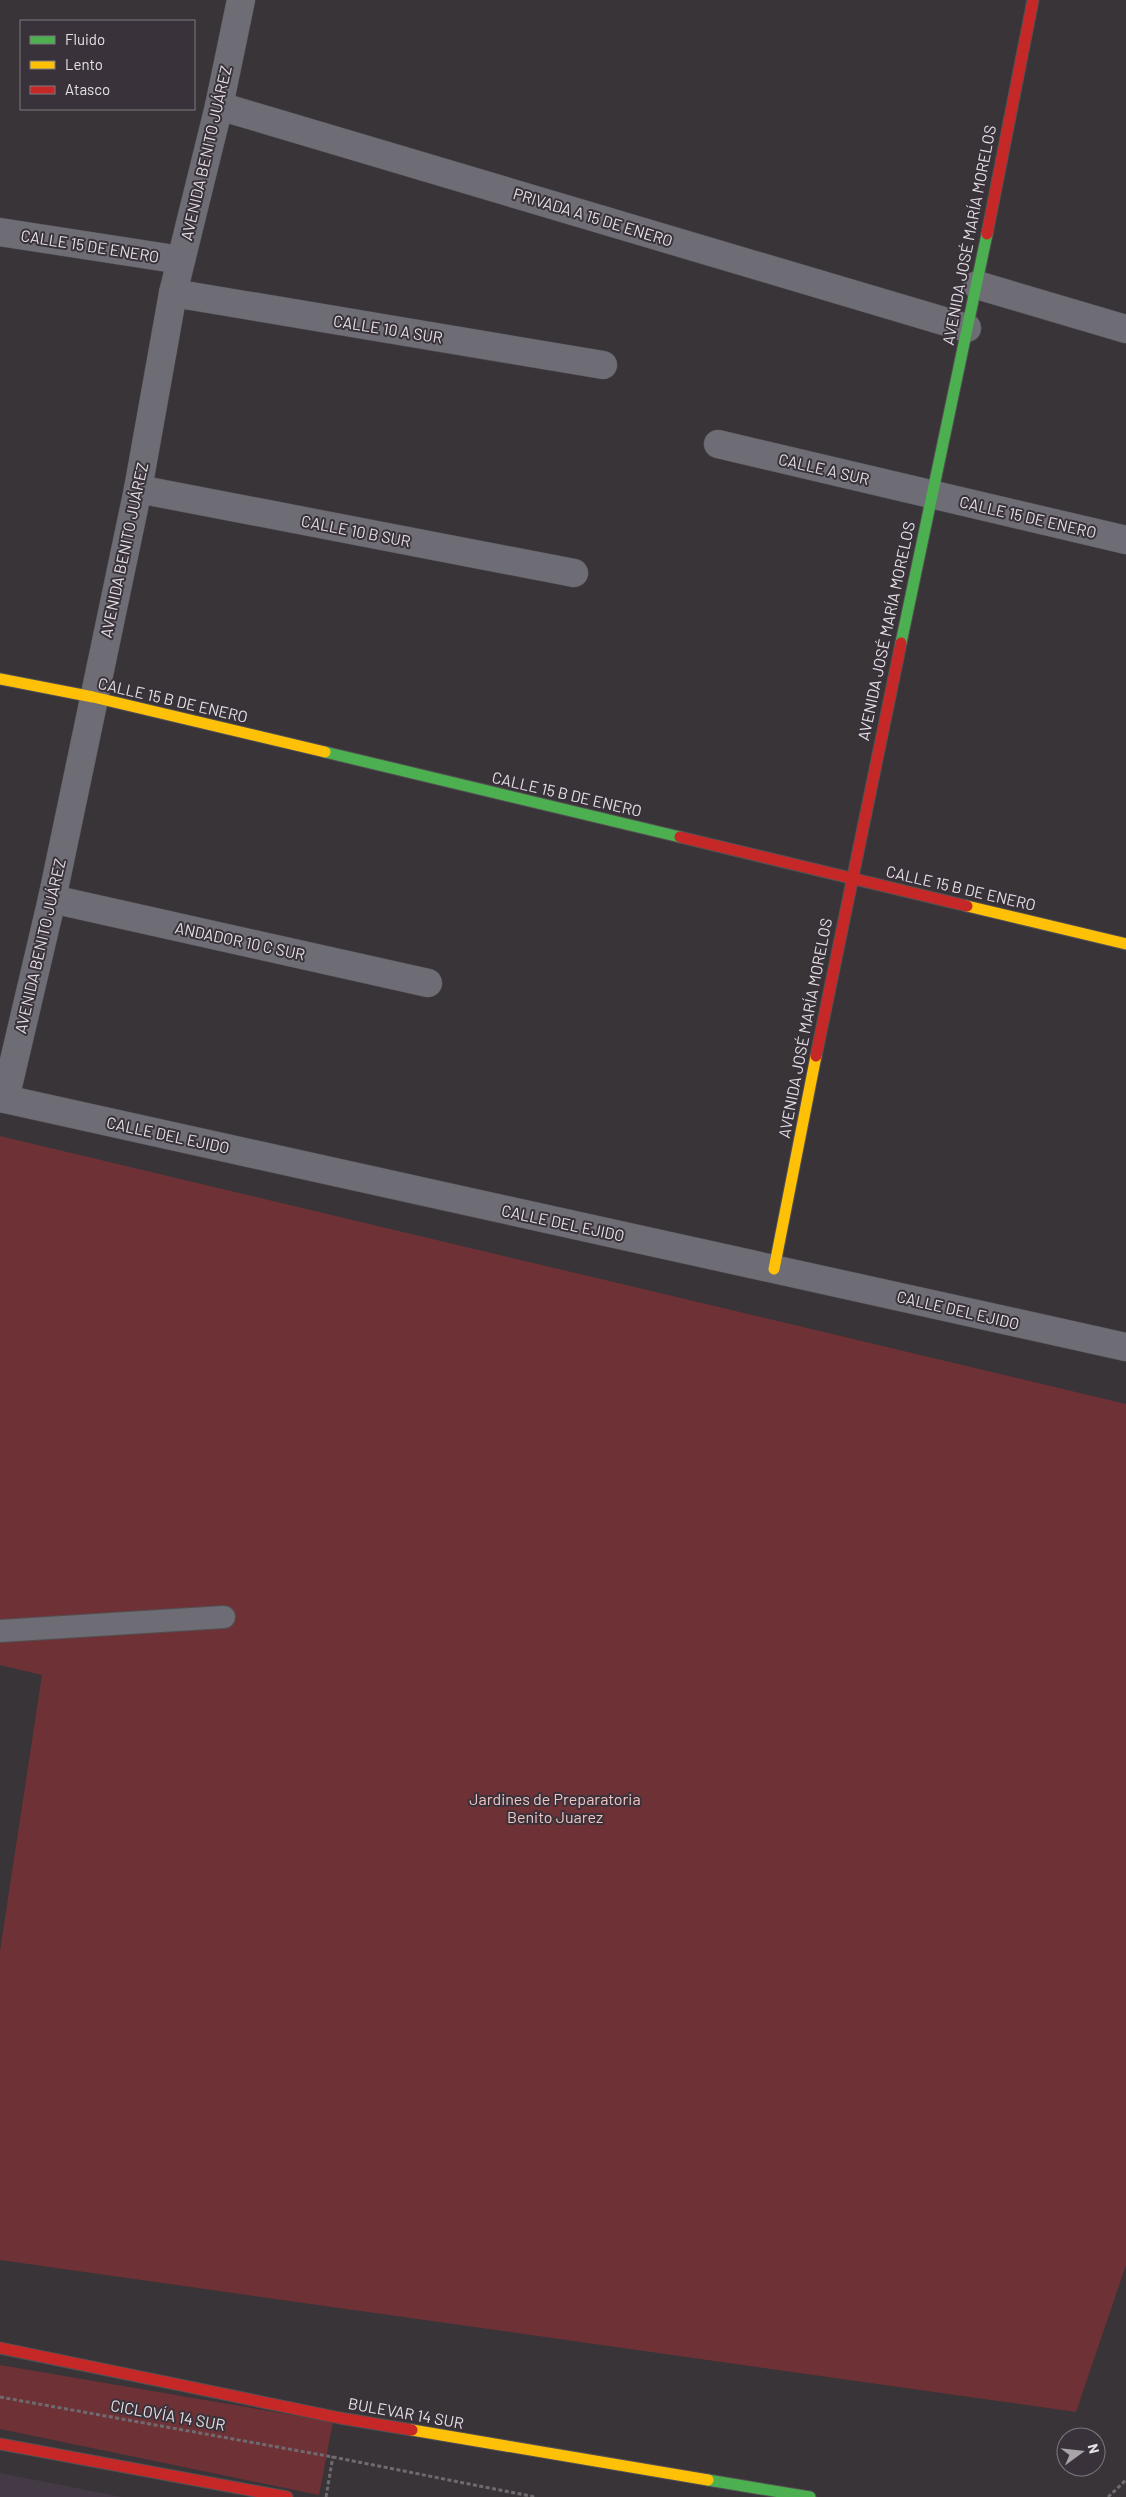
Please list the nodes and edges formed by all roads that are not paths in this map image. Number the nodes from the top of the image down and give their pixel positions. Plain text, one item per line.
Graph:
1 (241, 0) edge
2 (1033, 0) edge
3 (219, 106) junction
4 (0, 232) edge
5 (181, 260) junction
6 (977, 285) junction
7 (173, 293) junction
8 (968, 328) junction
9 (1126, 329) edge
10 (603, 365) dead end
11 (718, 444) dead end
12 (138, 489) junction
13 (931, 494) junction
14 (1126, 540) edge
15 (574, 573) dead end
16 (0, 679) edge
17 (92, 697) junction
18 (850, 878) junction
19 (52, 899) junction
20 (1126, 944) edge
21 (428, 982) dead end
22 (3, 1099) edge
23 (774, 1269) junction
24 (1126, 1347) edge
25 (224, 1617) dead end
26 (0, 1631) edge
27 (0, 2348) edge
28 (0, 2444) edge
29 (287, 2497) edge
30 (810, 2497) edge

1 - 3 street, AVENIDA BENITO JUÁREZ
2 - 6 street, AVENIDA JOSÉ MARÍA MORELOS
3 - 5 street, AVENIDA BENITO JUÁREZ
3 - 8 street, PRIVADA A 15 DE ENERO
4 - 5 street, CALLE 15 DE ENERO
5 - 7 street, AVENIDA BENITO JUÁREZ
6 - 8 street, AVENIDA JOSÉ MARÍA MORELOS
6 - 9 street
7 - 10 street, CALLE 10 A SUR
7 - 12 street, AVENIDA BENITO JUÁREZ
8 - 13 street, AVENIDA JOSÉ MARÍA MORELOS
11 - 13 street, CALLE A SUR
12 - 15 street, CALLE 10 B SUR
12 - 17 street, AVENIDA BENITO JUÁREZ
13 - 14 street, CALLE 15 DE ENERO
13 - 18 street, AVENIDA JOSÉ MARÍA MORELOS
16 - 17 street, CALLE 15 B DE ENERO
17 - 18 street, CALLE 15 B DE ENERO
17 - 19 street, AVENIDA BENITO JUÁREZ
18 - 20 street, CALLE 15 B DE ENERO
18 - 23 street, AVENIDA JOSÉ MARÍA MORELOS
19 - 21 street, ANDADOR 10 C SUR
19 - 22 street, AVENIDA BENITO JUÁREZ
22 - 23 street, CALLE DEL EJIDO
23 - 24 street, CALLE DEL EJIDO
25 - 26 lane
27 - 30 street, BULEVAR 14 SUR
28 - 29 street

